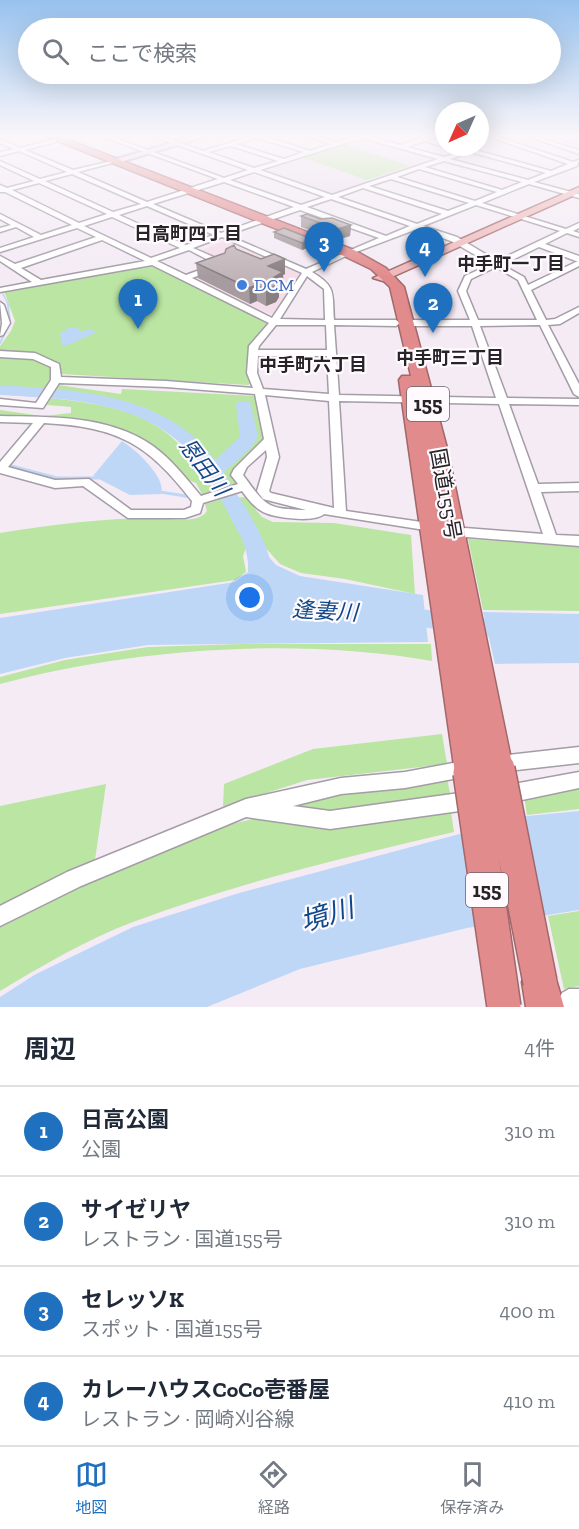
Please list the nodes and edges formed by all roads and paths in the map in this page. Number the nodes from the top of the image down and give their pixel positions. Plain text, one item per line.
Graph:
1 (30, 183) edge
2 (43, 183) edge
3 (98, 183) edge
4 (166, 183) edge
5 (209, 183) edge
6 (232, 183) edge
7 (293, 183) edge
8 (372, 183) edge
9 (411, 183) edge
10 (472, 183) edge
11 (525, 183) edge
12 (532, 183) edge
13 (363, 186) junction
14 (2, 189) edge
15 (186, 191) junction
16 (502, 192) junction
17 (576, 193) edge
18 (333, 197) junction
19 (476, 202) junction
20 (147, 204) junction
21 (301, 208) junction
22 (447, 213) junction
23 (112, 214) junction
24 (0, 216) edge
25 (519, 216) junction
26 (264, 221) junction
27 (17, 225) junction
28 (78, 225) junction
29 (417, 225) junction
30 (579, 225) edge
31 (0, 230) edge
32 (566, 231) junction
33 (579, 235) edge
34 (222, 236) junction
35 (40, 237) junction
36 (104, 237) junction
37 (385, 238) junction
38 (459, 242) junction
39 (538, 244) junction
40 (189, 249) junction
41 (0, 250) edge
42 (346, 254) junction
43 (0, 258) edge
44 (579, 261) edge
45 (154, 262) junction
46 (495, 264) junction
47 (15, 267) junction
48 (306, 272) junction
49 (383, 276) junction
50 (186, 278) junction
51 (38, 282) junction
52 (2, 289) edge
53 (526, 289) junction
54 (0, 305) edge
55 (579, 310) edge
56 (568, 316) junction
57 (274, 321) junction
58 (330, 322) junction
59 (401, 323) junction
60 (475, 323) junction
61 (543, 323) junction
62 (579, 324) edge
63 (0, 333) edge
64 (255, 353) junction
65 (331, 353) junction
66 (0, 354) edge
67 (55, 382) junction
68 (259, 392) junction
69 (579, 394) edge
70 (335, 398) junction
71 (419, 399) junction
72 (503, 401) junction
73 (0, 402) edge
74 (579, 402) edge
75 (0, 419) edge
76 (40, 421) junction
77 (270, 436) junction
78 (2, 466) edge
79 (245, 486) junction
80 (579, 487) edge
81 (534, 488) junction
82 (198, 501) junction
83 (340, 514) junction
84 (439, 533) junction
85 (552, 540) junction
86 (579, 541) edge
87 (579, 755) edge
88 (483, 766) junction
89 (579, 780) edge
90 (246, 808) junction
91 (0, 916) edge
92 (558, 997) edge
93 (504, 1007) edge

1 - 14 street
2 - 23 street
3 - 20 street
4 - 15 highway
5 - 15 street
6 - 21 street
7 - 18 street
8 - 13 street
9 - 19 street
10 - 16 street
11 - 16 street
12 - 17 street
13 - 18 street
13 - 22 street
14 - 28 street
15 - 20 street
15 - 26 highway
16 - 19 street
17 - 25 main road
18 - 21 street
18 - 29 street
19 - 22 street
19 - 25 street
20 - 23 street
20 - 34 street
21 - 26 street
21 - 37 street
22 - 29 street
23 - 28 street
23 - 40 street
24 - 27 street
25 - 32 street
25 - 38 main road
26 - 34 street
26 - 42 highway
27 - 31 street
27 - 35 street
28 - 35 street
28 - 36 street
29 - 37 street
29 - 38 street
30 - 32 street
32 - 33 street
32 - 39 street
34 - 40 street
34 - 48 street
35 - 41 street
36 - 45 street
36 - 47 street
37 - 42 street
38 - 46 street
38 - 49 main road
39 - 44 street
39 - 46 street
40 - 45 street
40 - 50 street
42 - 48 street
42 - 49 highway
43 - 47 street
44 - 53 street
45 - 50 street
45 - 51 street
46 - 53 street
46 - 60 street
47 - 51 street
48 - 57 street
48 - 58 street
49 - 59 highway, 国道155号 / 155
50 - 57 street
51 - 52 street
53 - 61 street
54 - 63 street
55 - 56 street
56 - 61 street
56 - 62 street
57 - 58 street
57 - 64 street
58 - 59 street
58 - 65 street
59 - 60 street
59 - 71 highway, 国道155号 / 155
60 - 61 street
60 - 72 street
61 - 69 street
64 - 65 street
64 - 68 street
65 - 70 street
66 - 67 street
67 - 68 street
67 - 73 street
68 - 70 street
68 - 77 street
70 - 71 street
70 - 83 street
71 - 72 street
71 - 84 highway, 国道155号 / 155
72 - 74 street
72 - 81 street
75 - 76 street
76 - 78 street
76 - 82 street
77 - 79 street
77 - 83 street
78 - 82 street
79 - 82 street
79 - 83 street
80 - 81 street
81 - 85 street
83 - 84 street
84 - 85 street
84 - 88 highway, 国道155号 / 155
85 - 86 street
87 - 88 street
88 - 90 street
88 - 92 highway, 国道155号 / 155, bridge
88 - 93 highway, 国道155号 / 155, bridge
89 - 90 street
90 - 91 street

